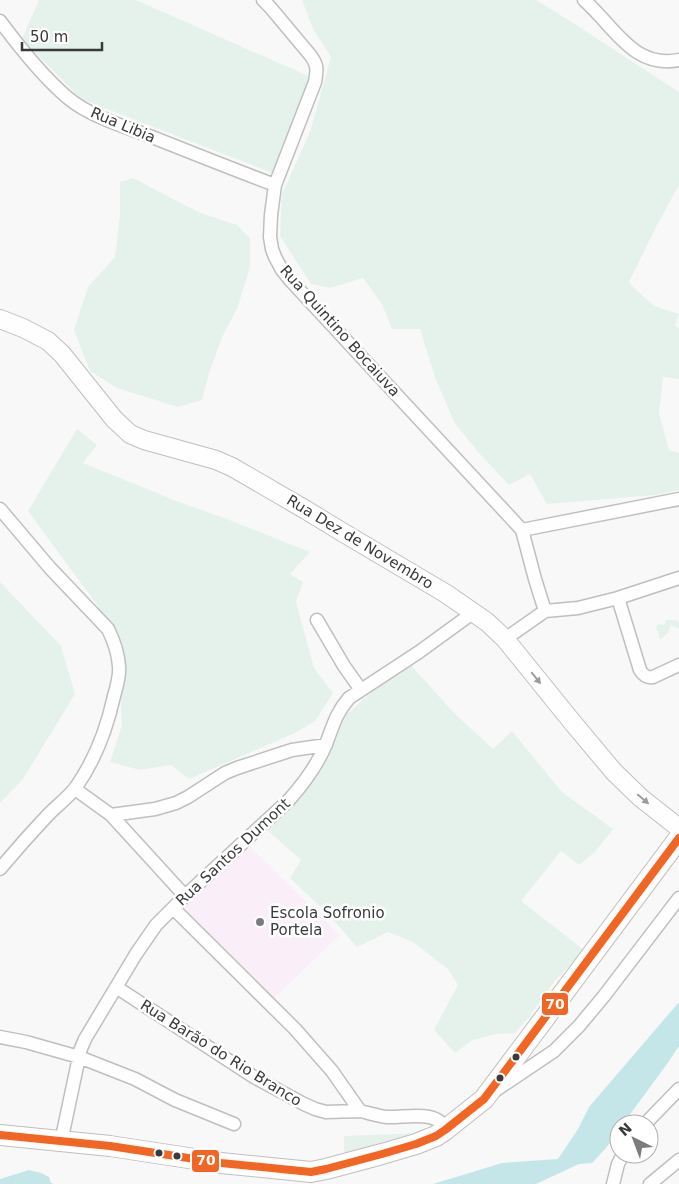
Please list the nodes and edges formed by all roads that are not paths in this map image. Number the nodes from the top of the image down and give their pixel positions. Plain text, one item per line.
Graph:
1 (263, 0) edge
2 (584, 0) edge
3 (0, 21) edge
4 (679, 60) edge
5 (275, 185) junction
6 (0, 319) edge
7 (679, 499) edge
8 (0, 509) edge
9 (522, 530) junction
10 (679, 578) edge
11 (618, 598) junction
12 (546, 611) junction
13 (474, 612) junction
14 (317, 620) dead end
15 (505, 639) junction
16 (679, 665) edge
17 (361, 690) junction
18 (326, 745) junction
19 (75, 789) junction
20 (111, 815) junction
21 (679, 828) edge
22 (679, 838) edge
23 (0, 869) edge
24 (185, 896) junction
25 (679, 898) edge
26 (173, 908) junction
27 (116, 987) junction
28 (0, 1037) edge
29 (79, 1057) junction
30 (679, 1089) edge
31 (484, 1099) junction
32 (360, 1111) junction
33 (655, 1114) edge
34 (234, 1124) dead end
35 (445, 1130) junction
36 (0, 1135) edge
37 (61, 1142) junction
38 (679, 1160) edge
39 (618, 1164) edge
40 (312, 1178) edge
41 (613, 1184) edge
42 (650, 1184) edge

1 - 5 street, Rua Quintino Bocaiuva
2 - 4 street
3 - 5 street, Rua Libia
5 - 9 street, Rua Quintino Bocaiuva
6 - 13 main road, Rua Dez de Novembro
7 - 9 street
8 - 19 street
9 - 12 street, Rua Quintino Bocaiuva
10 - 11 street
11 - 12 street
11 - 16 street
12 - 15 street
13 - 15 main road, Rua Dez de Novembro
13 - 17 street, Rua Santos Dumont
14 - 17 street
15 -> 21 main road, Rua Dez de Novembro
17 - 18 street, Rua Santos Dumont
18 - 20 street
18 - 24 street, Rua Santos Dumont
19 - 20 street
19 - 23 street
20 - 24 street
22 - 31 main road
24 - 26 street, Rua Santos Dumont
25 - 31 street
26 - 27 street, Rua Santos Dumont
26 - 32 street
27 - 29 street, Rua Santos Dumont
27 - 32 street, Rua Barão do Rio Branco
28 - 29 street
29 - 34 street
29 - 37 street, Rua Santos Dumont
30 - 33 street
31 - 35 main road
32 - 35 street, Rua Barão do Rio Branco
35 - 40 main road
36 - 37 main road
37 - 40 main road
38 - 42 street
39 - 41 street

